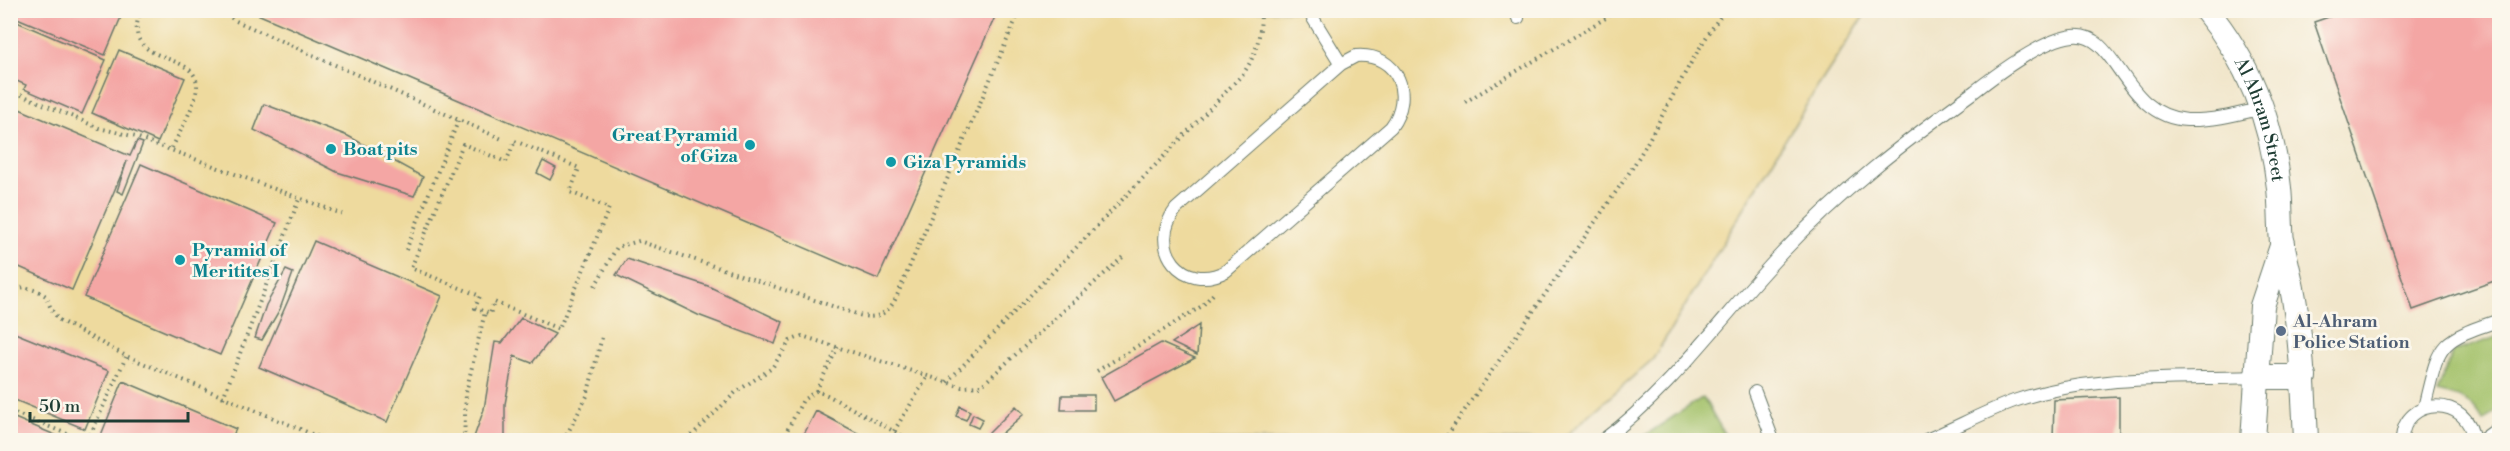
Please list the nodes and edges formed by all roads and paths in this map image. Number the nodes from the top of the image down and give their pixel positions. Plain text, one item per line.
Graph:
1 (141, 10) edge
2 (222, 10) edge
3 (1020, 10) edge
4 (1261, 10) edge
5 (1308, 10) edge
6 (1619, 10) edge
7 (1725, 10) edge
8 (2206, 10) edge
9 (1341, 64) junction
10 (10, 90) edge
11 (1465, 102) dead end
12 (2263, 108) junction
13 (459, 119) junction
14 (504, 140) dead end
15 (171, 150) junction
16 (299, 199) junction
17 (342, 214) dead end
18 (2283, 243) junction
19 (406, 250) dead end
20 (1124, 256) dead end
21 (1226, 271) junction
22 (596, 286) dead end
23 (10, 290) edge
24 (485, 312) junction
25 (2499, 320) edge
26 (603, 338) dead end
27 (838, 347) junction
28 (126, 356) junction
29 (1097, 371) dead end
30 (928, 376) junction
31 (2256, 377) junction
32 (2304, 377) junction
33 (947, 382) junction
34 (816, 391) junction
35 (1755, 392) dead end
36 (223, 398) junction
37 (2424, 408) junction
38 (10, 411) edge
39 (2499, 427) edge
40 (894, 431) junction
41 (82, 441) edge
42 (88, 441) edge
43 (326, 441) edge
44 (464, 441) edge
45 (564, 441) edge
46 (687, 441) edge
47 (782, 441) edge
48 (910, 441) edge
49 (1444, 441) edge
50 (1603, 441) edge
51 (1773, 441) edge
52 (1926, 441) edge
53 (2253, 441) edge
54 (2306, 441) edge
55 (2402, 441) edge
56 (2473, 441) edge
57 (2481, 441) edge

1 - 15 path
2 - 13 path
3 - 22 path
4 - 33 path
5 - 9 lane
6 - 11 path
7 - 49 path
8 - 12 street, Al Ahram Street
9 - 21 lane
9 - 21 lane
10 - 15 path
12 - 18 street, Al Ahram Street
12 - 50 lane
13 - 14 path
13 - 19 path
15 - 16 path
16 - 17 path
16 - 36 path
18 - 31 street, Al Ahram Street
18 - 32 street, Al Ahram Street
20 - 33 path
21 - 29 path
23 - 28 path
24 - 24 path
24 - 44 path
25 - 37 lane
26 - 45 path
27 - 30 path
27 - 34 path
27 - 46 path
28 - 36 path
28 - 42 path
30 - 33 path
30 - 40 path
31 - 32 street
31 - 52 lane
31 - 53 street, Al Ahram Street
32 - 54 street, Al Ahram Street
34 - 40 path
34 - 47 path
35 - 51 lane
36 - 43 path
37 - 55 lane
37 - 56 lane
38 - 41 path
39 - 57 lane
40 - 48 path

